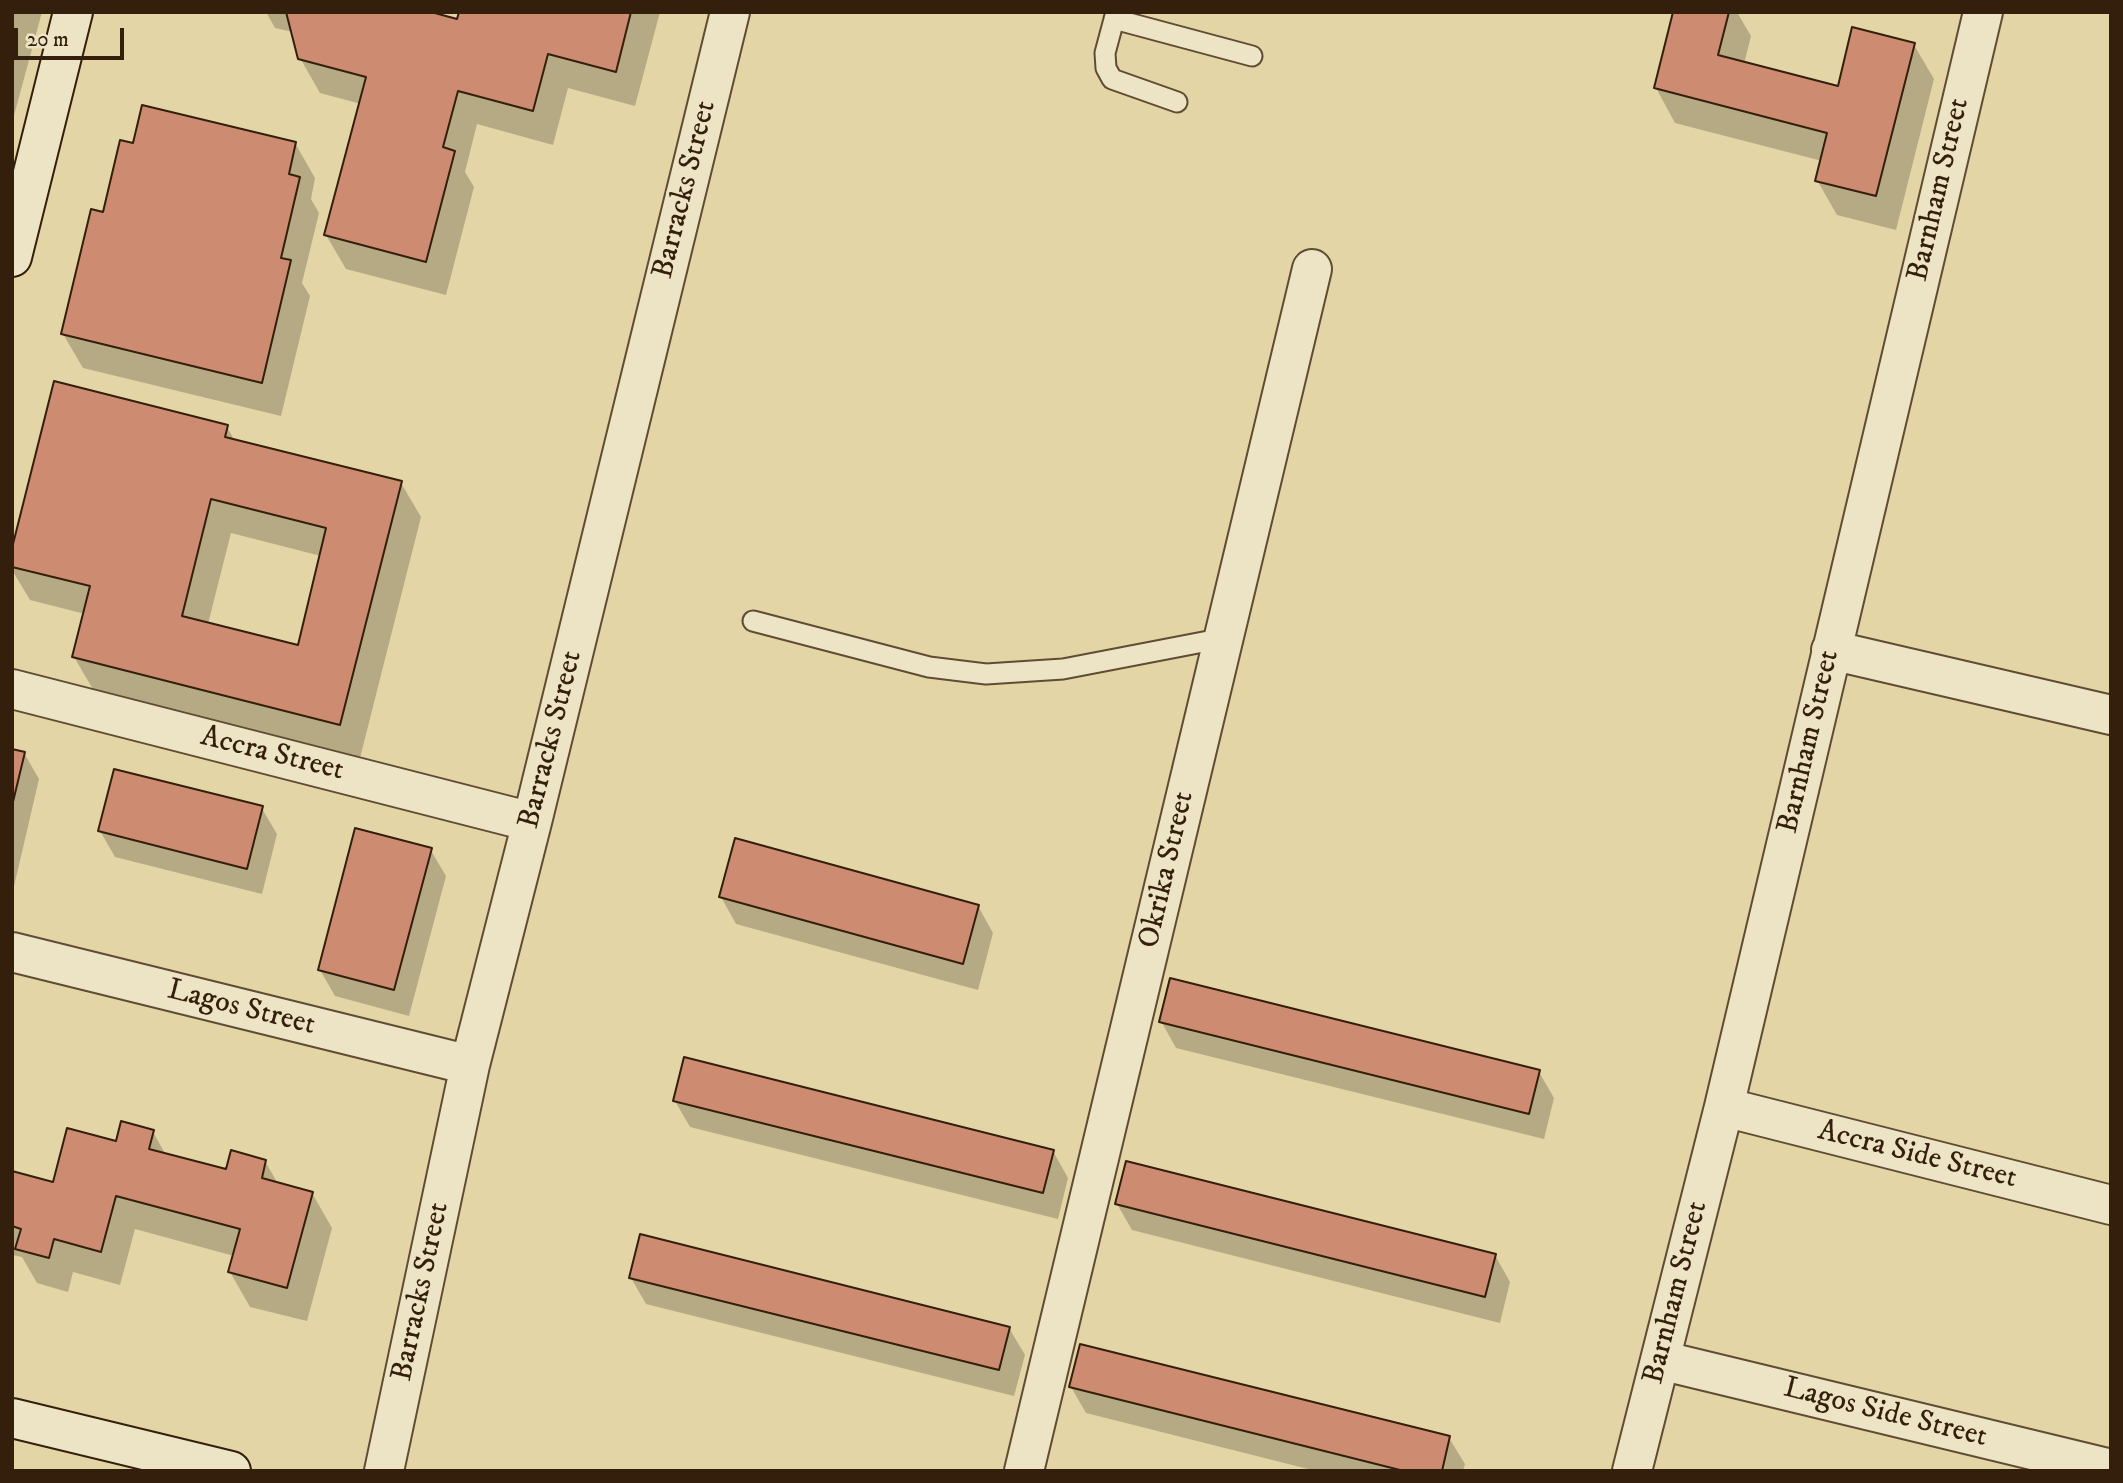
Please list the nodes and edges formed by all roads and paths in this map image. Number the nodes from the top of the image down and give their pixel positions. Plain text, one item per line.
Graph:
1 (73, 12) edge
2 (730, 12) edge
3 (1983, 12) edge
4 (1115, 15) edge
5 (1252, 56) dead end
6 (1177, 103) dead end
7 (22, 179) edge
8 (12, 257) edge
9 (1312, 270) dead end
10 (753, 621) dead end
11 (1224, 638) junction
12 (1831, 650) junction
13 (12, 689) edge
14 (2111, 715) edge
15 (533, 822) junction
16 (12, 952) edge
17 (470, 1065) junction
18 (1724, 1107) junction
19 (2111, 1206) edge
20 (1660, 1360) junction
21 (12, 1418) edge
22 (2111, 1469) edge
23 (231, 1471) edge
24 (384, 1471) edge
25 (1024, 1471) edge
26 (1632, 1471) edge

1 - 7 street
2 - 15 street, Barracks Street
3 - 12 street, Barnham Street
4 - 5 lane
4 - 6 lane
7 - 8 street
9 - 11 street, Okrika Street
10 - 11 lane
11 - 25 street, Okrika Street
12 - 14 street
12 - 18 street, Barnham Street
13 - 15 street, Accra Street
15 - 17 street, Barracks Street
16 - 17 street, Lagos Street
17 - 24 street, Barracks Street
18 - 19 street, Accra Side Street
18 - 20 street, Barnham Street
20 - 22 street, Lagos Side Street
20 - 26 street, Barnham Street
21 - 23 street

